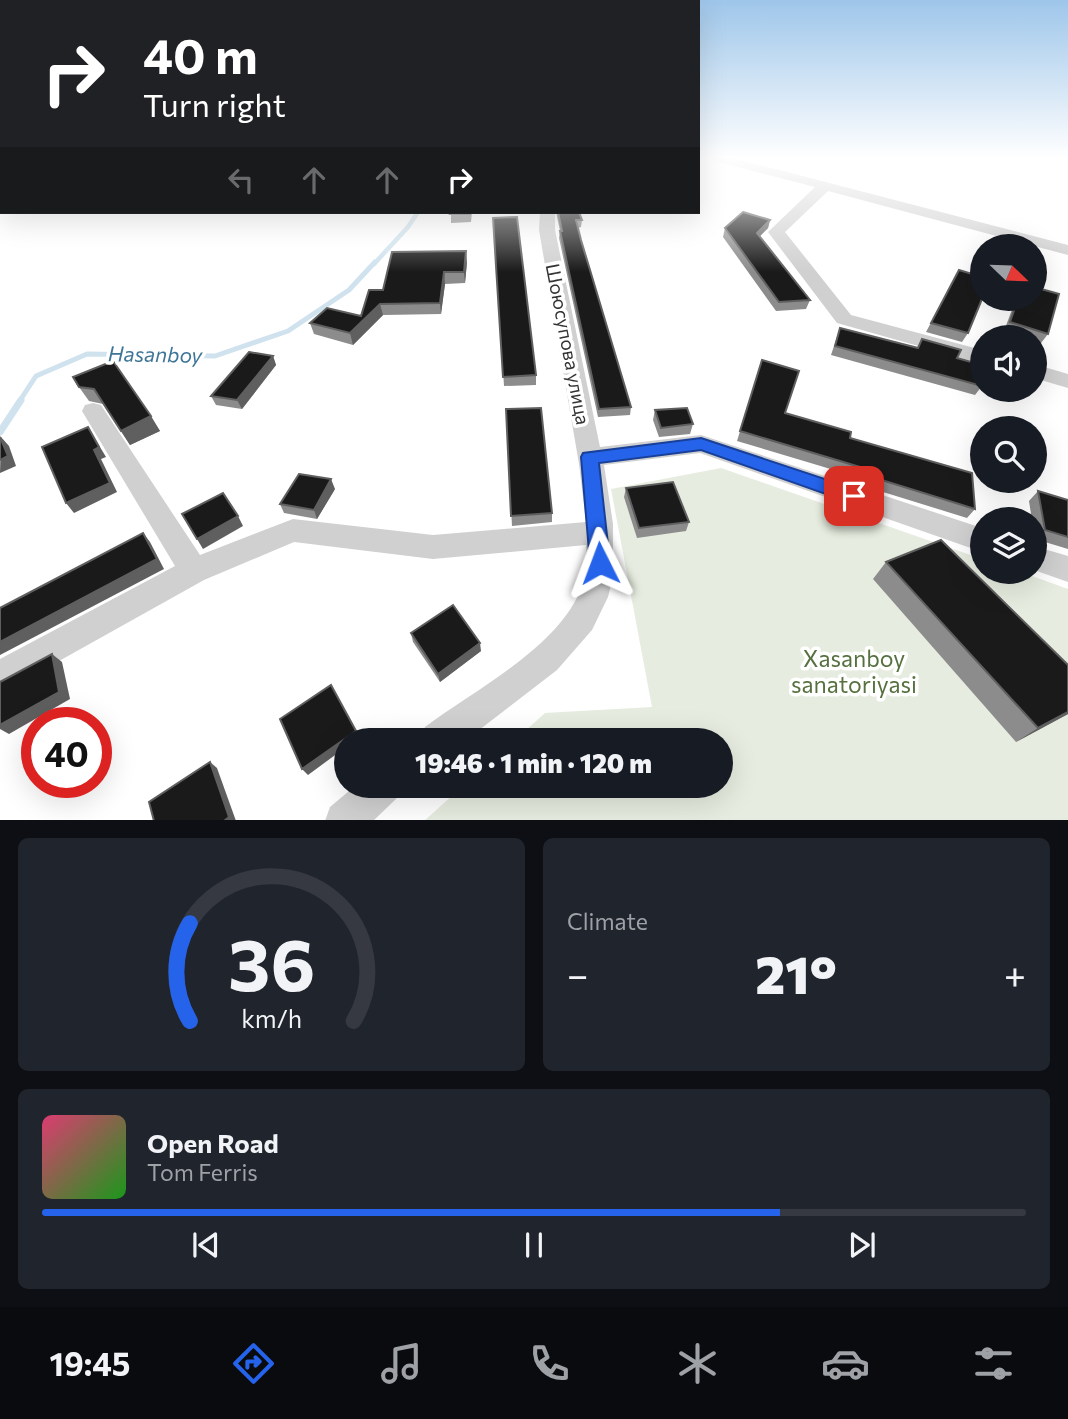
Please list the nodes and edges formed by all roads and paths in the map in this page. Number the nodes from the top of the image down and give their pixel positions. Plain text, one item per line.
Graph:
1 (814, 196) edge
2 (864, 196) edge
3 (547, 214) edge
4 (1068, 250) edge
5 (970, 354) edge
6 (1047, 375) edge
7 (1068, 381) edge
8 (93, 411) dead end
9 (590, 457) junction
10 (599, 532) junction
11 (970, 536) edge
12 (1047, 562) edge
13 (1068, 569) edge
14 (194, 571) junction
15 (0, 677) edge
16 (454, 728) edge
17 (370, 798) edge
18 (345, 820) edge

1 - 5 street
2 - 4 street
3 - 9 street, Шоюсупова улица
6 - 7 street
8 - 14 street
9 - 10 street, Шоюсупова улица
9 - 11 street
10 - 14 street
10 - 16 street, Шоюсупова улица
12 - 13 street
14 - 15 street
17 - 18 street

